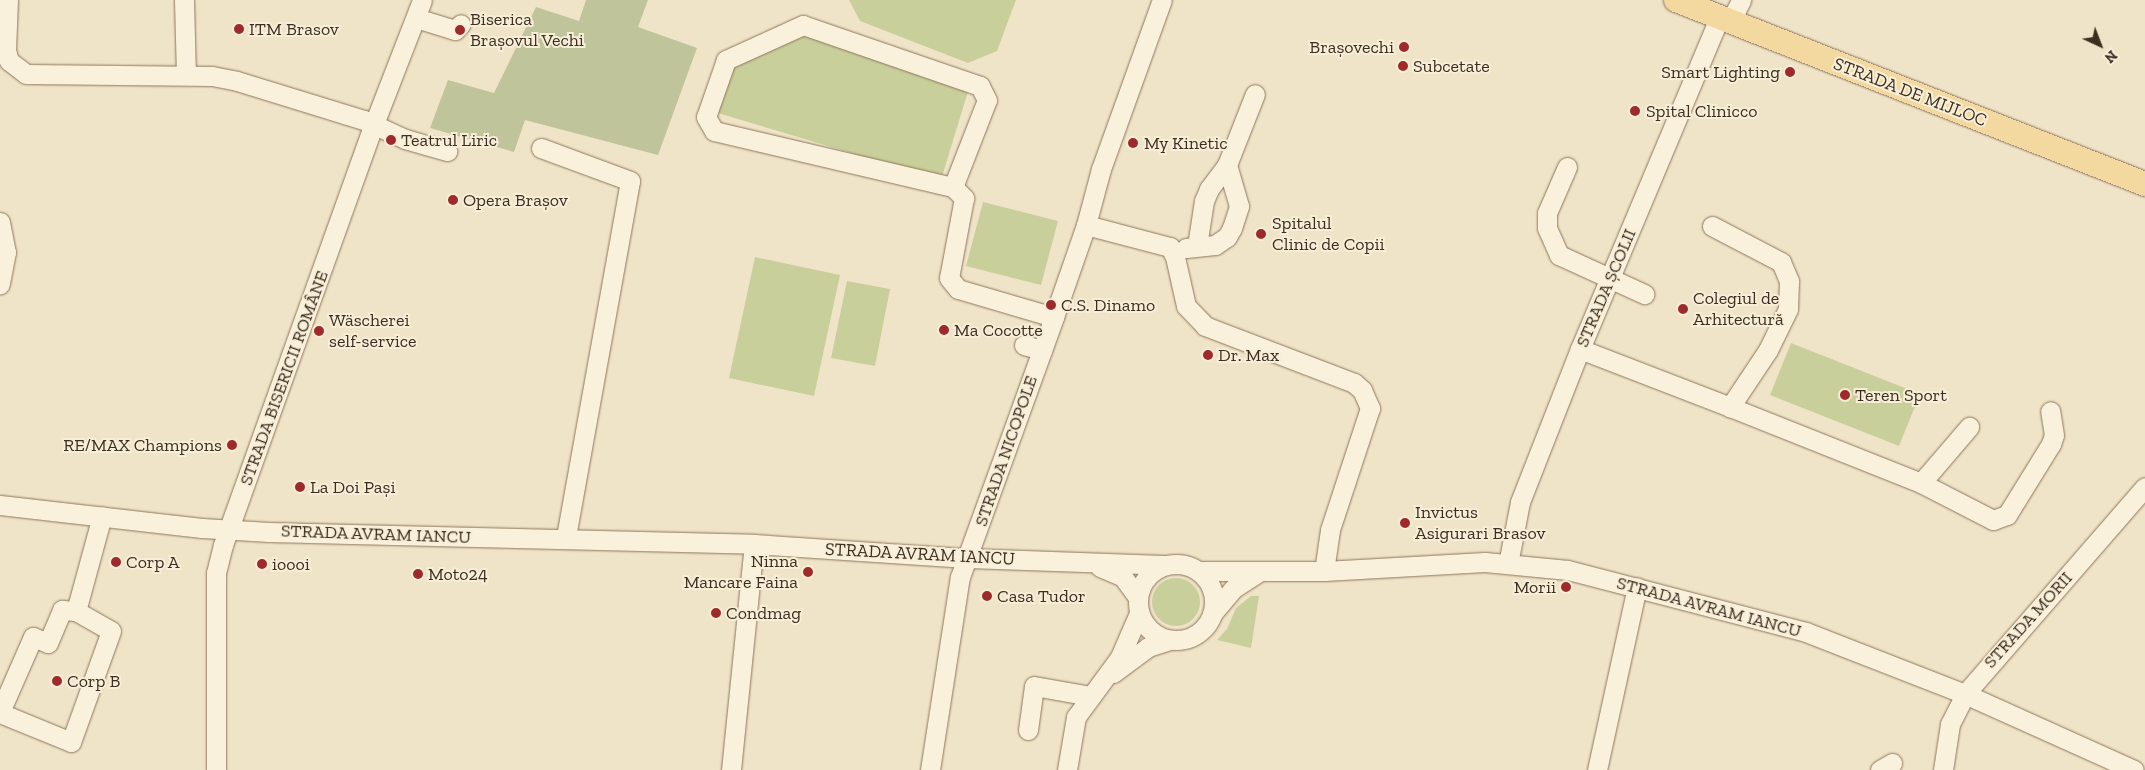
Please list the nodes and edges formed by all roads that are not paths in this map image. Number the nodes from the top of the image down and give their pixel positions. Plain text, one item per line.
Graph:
1 (8, 0) edge
2 (184, 0) edge
3 (422, 0) edge
4 (1162, 0) edge
5 (1676, 0) edge
6 (1740, 0) edge
7 (416, 18) junction
8 (1725, 20) junction
9 (461, 24) dead end
10 (186, 74) junction
11 (1255, 94) dead end
12 (374, 124) junction
13 (541, 148) dead end
14 (447, 151) dead end
15 (1227, 165) junction
16 (1567, 167) dead end
17 (2145, 184) edge
18 (953, 187) junction
19 (0, 222) edge
20 (1086, 225) junction
21 (1712, 226) dead end
22 (1197, 246) junction
23 (1170, 247) junction
24 (1610, 279) junction
25 (0, 284) edge
26 (1644, 294) dead end
27 (1054, 317) junction
28 (1024, 345) dead end
29 (1580, 349) junction
30 (1042, 350) junction
31 (1730, 407) junction
32 (2050, 412) dead end
33 (1969, 427) dead end
34 (1921, 483) junction
35 (2145, 487) edge
36 (0, 505) edge
37 (102, 516) junction
38 (228, 529) junction
39 (566, 538) junction
40 (754, 544) junction
41 (967, 558) junction
42 (1087, 562) junction
43 (1508, 564) junction
44 (1164, 566) junction
45 (1198, 571) junction
46 (1324, 571) junction
47 (1259, 572) junction
48 (1637, 587) junction
49 (1138, 605) junction
50 (76, 611) junction
51 (1212, 614) junction
52 (1170, 640) junction
53 (1106, 678) junction
54 (1965, 694) junction
55 (1090, 696) junction
56 (0, 713) edge
57 (1028, 730) dead end
58 (216, 770) edge
59 (731, 770) edge
60 (930, 770) edge
61 (1067, 770) edge
62 (1597, 770) edge
63 (1943, 770) edge
64 (2134, 770) edge

1 - 10 street
2 - 10 street
3 - 7 street, STRADA BISERICII ROMÂNE
4 - 20 street, STRADA NICOPOLE
5 - 8 main road, STRADA DE MIJLOC
6 - 8 street, STRADA ȘCOLII
7 - 9 street
7 - 12 street, STRADA BISERICII ROMÂNE
8 - 17 main road, STRADA DE MIJLOC
8 - 24 street, STRADA ȘCOLII
10 - 12 street
11 - 15 street
12 - 14 street
12 - 38 street, STRADA BISERICII ROMÂNE
13 - 39 street
15 - 22 street
15 - 22 street
16 - 24 street
18 - 18 street
18 - 27 street
19 - 25 street
20 - 23 street
20 - 27 street, STRADA NICOPOLE
21 - 31 street
22 - 23 street
23 - 46 street
24 - 26 street
24 - 29 street, STRADA ȘCOLII
27 - 30 street, STRADA NICOPOLE
28 - 30 street
29 - 31 street
29 - 43 street, STRADA ȘCOLII
30 - 41 street, STRADA NICOPOLE
31 - 34 street
32 - 34 street
33 - 34 street
35 - 54 street, STRADA MORII
36 - 37 street, STRADA AVRAM IANCU
37 - 38 street, STRADA AVRAM IANCU
37 - 50 street
38 - 39 street, STRADA AVRAM IANCU
38 - 58 street, STRADA BISERICII ROMÂNE
39 - 40 street, STRADA AVRAM IANCU
40 - 41 street, STRADA AVRAM IANCU
40 - 59 street
41 - 42 street, STRADA AVRAM IANCU
41 - 60 street, STRADA NICOPOLE
42 - 44 street, STRADA AVRAM IANCU
42 - 49 street, STRADA AVRAM IANCU
43 - 46 street, STRADA AVRAM IANCU
43 - 48 street, STRADA AVRAM IANCU
44 - 45 street
44 - 49 street
45 - 47 street, STRADA AVRAM IANCU
45 - 51 street
46 - 47 street, STRADA AVRAM IANCU
47 - 51 street
48 - 54 street, STRADA AVRAM IANCU
48 - 62 street
49 - 52 street
49 - 53 street
50 - 56 street
50 - 56 street
51 - 52 street
52 - 53 street
53 - 55 street
54 - 63 street, STRADA MORII
54 - 64 street, STRADA AVRAM IANCU
55 - 57 street
55 - 61 street

